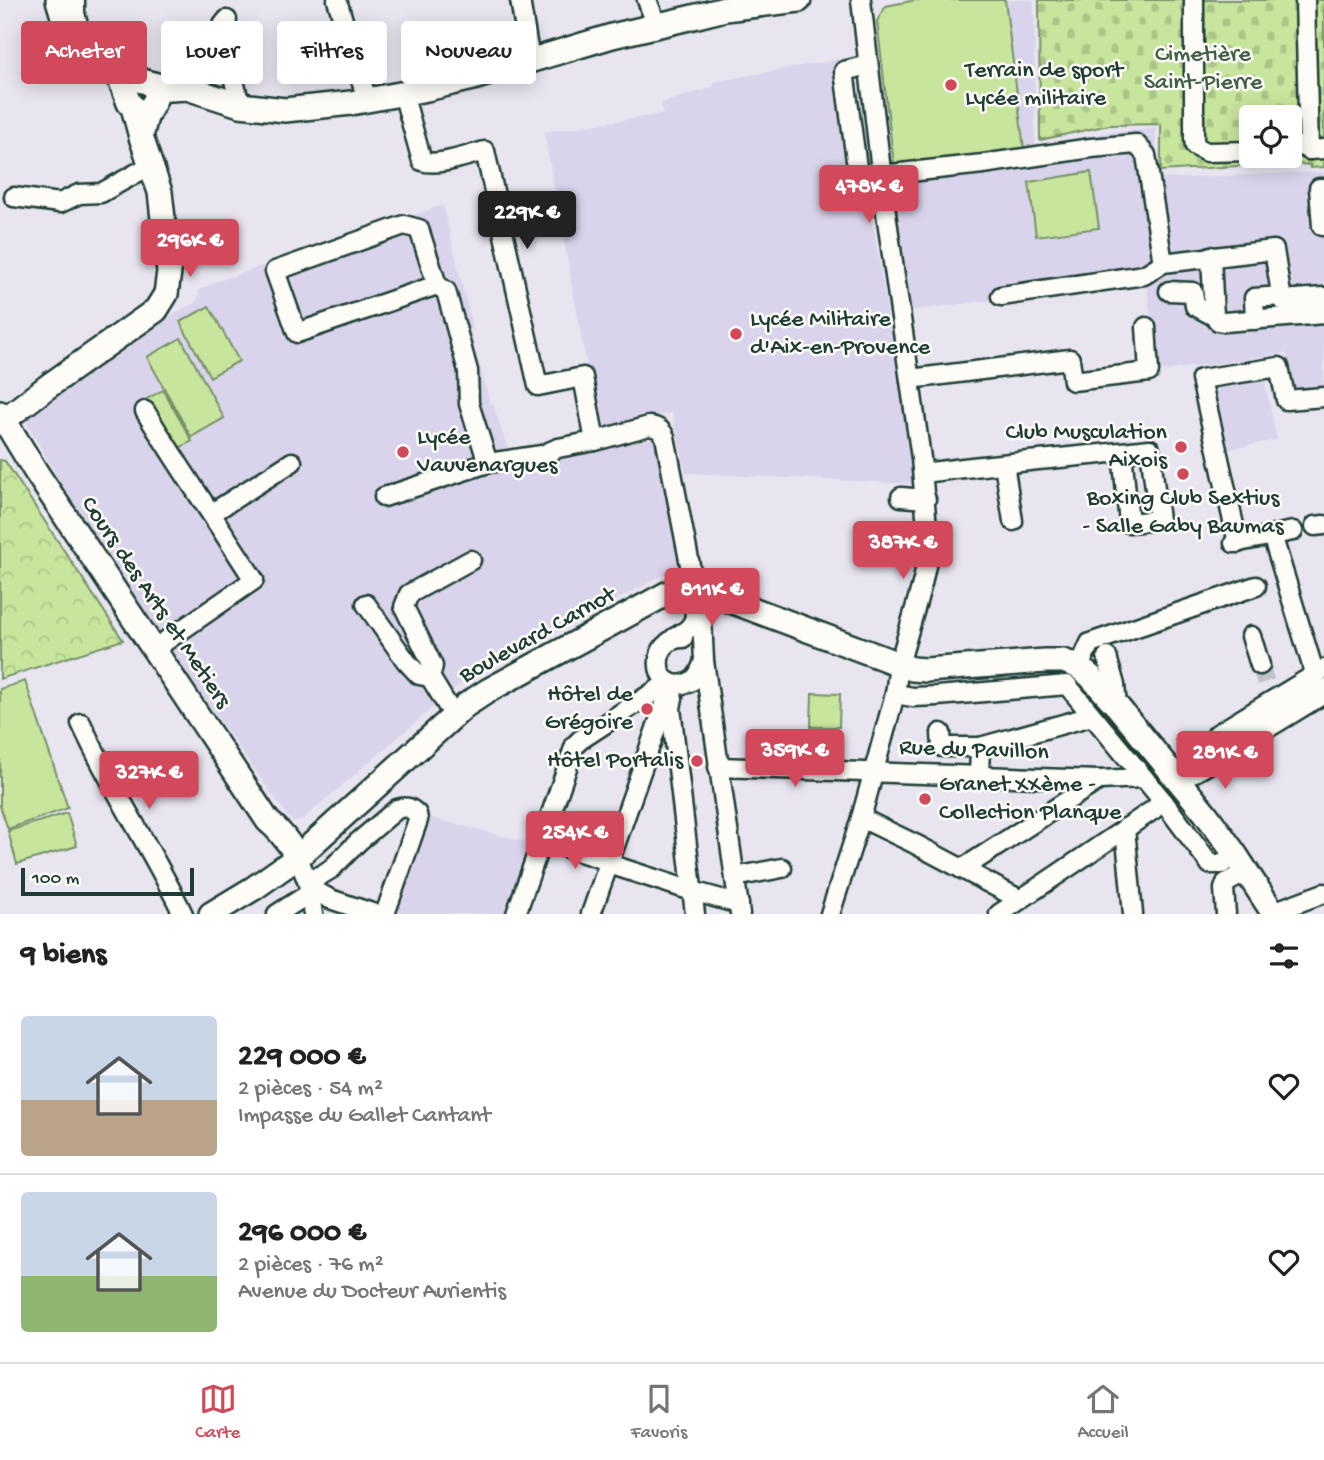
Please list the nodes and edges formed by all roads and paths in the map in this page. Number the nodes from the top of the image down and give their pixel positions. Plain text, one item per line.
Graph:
1 (58, 0) edge
2 (75, 0) edge
3 (337, 0) edge
4 (520, 0) edge
5 (648, 0) edge
6 (799, 0) edge
7 (861, 0) edge
8 (1194, 0) edge
9 (1305, 0) edge
10 (733, 4) edge
11 (227, 20) dead end
12 (64, 21) edge
13 (76, 21) edge
14 (524, 21) edge
15 (657, 26) junction
16 (536, 58) edge
17 (868, 65) junction
18 (130, 84) edge
19 (445, 84) edge
20 (1316, 87) edge
21 (403, 93) junction
22 (147, 95) junction
23 (367, 100) junction
24 (240, 105) junction
25 (1239, 150) edge
26 (1316, 150) edge
27 (150, 165) junction
28 (882, 175) junction
29 (1324, 188) edge
30 (847, 192) dead end
31 (14, 197) dead end
32 (1322, 226) dead end
33 (1211, 256) junction
34 (1163, 263) junction
35 (437, 285) junction
36 (1169, 291) dead end
37 (1001, 296) dead end
38 (1281, 296) junction
39 (1324, 297) edge
40 (1324, 314) edge
41 (1214, 316) junction
42 (1255, 320) junction
43 (1146, 327) dead end
44 (910, 379) junction
45 (1324, 397) edge
46 (145, 411) dead end
47 (2, 418) edge
48 (595, 442) junction
49 (1122, 452) dead end
50 (292, 462) dead end
51 (488, 463) junction
52 (1004, 464) junction
53 (923, 473) junction
54 (384, 497) dead end
55 (901, 497) dead end
56 (926, 499) junction
57 (212, 513) junction
58 (1013, 522) dead end
59 (1293, 530) dead end
60 (1272, 535) junction
61 (471, 560) dead end
62 (1270, 582) junction
63 (694, 589) junction
64 (720, 597) junction
65 (366, 604) dead end
66 (1251, 636) dead end
67 (674, 638) junction
68 (154, 649) junction
69 (704, 657) junction
70 (1107, 657) dead end
71 (899, 665) junction
72 (1260, 665) tunnel mouth
73 (1079, 667) junction
74 (926, 670) junction
75 (430, 677) junction
76 (1321, 678) edge
77 (672, 684) junction
78 (895, 694) junction
79 (928, 696) junction
80 (1117, 706) junction
81 (457, 713) junction
82 (1092, 716) junction
83 (81, 723) dead end
84 (941, 733) dead end
85 (980, 747) junction
86 (1212, 759) junction
87 (718, 767) junction
88 (873, 772) junction
89 (1171, 773) junction
90 (979, 776) junction
91 (1144, 778) junction
92 (1099, 780) junction
93 (1163, 801) junction
94 (861, 817) junction
95 (1211, 821) junction
96 (1125, 828) junction
97 (542, 840) junction
98 (1195, 844) junction
99 (289, 863) junction
100 (1240, 863) junction
101 (609, 864) junction
102 (782, 869) dead end
103 (962, 869) junction
104 (735, 877) junction
105 (309, 888) junction
106 (692, 891) junction
107 (1324, 893) edge
108 (1019, 900) junction
109 (739, 909) edge
110 (352, 910) edge
111 (1273, 913) edge
112 (183, 914) edge
113 (211, 914) edge
114 (277, 914) edge
115 (313, 914) edge
116 (375, 914) edge
117 (385, 914) edge
118 (516, 914) edge
119 (591, 914) edge
120 (695, 914) edge
121 (830, 914) edge
122 (999, 914) edge
123 (1133, 914) edge
124 (1226, 914) edge

1 - 12 main road
2 - 13 street
3 - 23 street
4 - 14 street
5 - 15 street
6 - 10 main road
7 - 17 street
8 - 25 street
9 - 20 street
10 - 15 main road
11 - 24 street
15 - 16 main road
17 - 28 street
17 - 30 street
18 - 22 main road
19 - 21 main road
20 - 26 street
21 - 23 main road
21 - 48 street
22 - 24 main road
22 - 27 main road
23 - 24 main road
27 - 31 street
27 - 47 main road
28 - 34 street
28 - 44 street
29 - 32 street
33 - 34 street
33 - 38 street
33 - 41 street
34 - 37 street
35 - 35 street
35 - 51 street
36 - 41 street
38 - 39 street
38 - 42 street
40 - 42 street
41 - 42 street
43 - 44 street
44 - 53 street
45 - 60 street
46 - 57 street
47 - 68 main road, Cours des Arts et Metiers
48 - 51 street
48 - 63 street
49 - 52 street
50 - 57 street
51 - 54 street
52 - 53 street
52 - 58 street
53 - 56 street
55 - 56 street
56 - 71 street
57 - 68 street
59 - 60 street
60 - 62 street
61 - 75 street
62 - 73 street
62 - 76 street
63 - 64 main road
63 - 67 street
63 - 81 main road, Boulevard Carnot
64 - 69 street
64 - 71 main road
65 - 75 street
66 - 72 street
67 - 69 street
67 - 77 street
68 - 99 main road, Cours des Arts et Metiers
69 - 77 street
69 - 87 street
70 - 80 street
71 - 74 main road
71 - 78 street
73 - 74 main road
73 - 80 main road
74 - 79 street
75 - 81 street
76 - 86 main road
77 - 97 street
77 - 101 street
77 - 106 street
78 - 79 street
78 - 88 street
79 - 82 street
80 - 89 main road
81 - 99 main road, Boulevard Carnot
82 - 85 street
82 - 91 street
83 - 112 street
84 - 85 street
85 - 90 street
86 - 89 main road
86 - 95 main road
87 - 88 street, Rue du Pavillon
87 - 104 street
88 - 90 street, Rue du Pavillon
88 - 94 street
89 - 95 main road
90 - 92 street, Rue du Pavillon
91 - 92 street, Rue du Pavillon
91 - 93 street
92 - 103 street
93 - 96 street
93 - 98 street
94 - 103 street
94 - 121 street
95 - 98 street
95 - 100 main road
96 - 108 street
96 - 123 street
97 - 101 street
97 - 118 street
98 - 100 street
99 - 105 street
99 - 113 main road, Boulevard Carnot
100 - 111 main road
100 - 124 street
101 - 106 street
101 - 119 street
102 - 104 street
103 - 108 street
104 - 109 street
105 - 110 street
105 - 114 street
105 - 115 street
105 - 117 street
106 - 109 street
106 - 120 street
107 - 111 street
108 - 122 street
110 - 116 street

